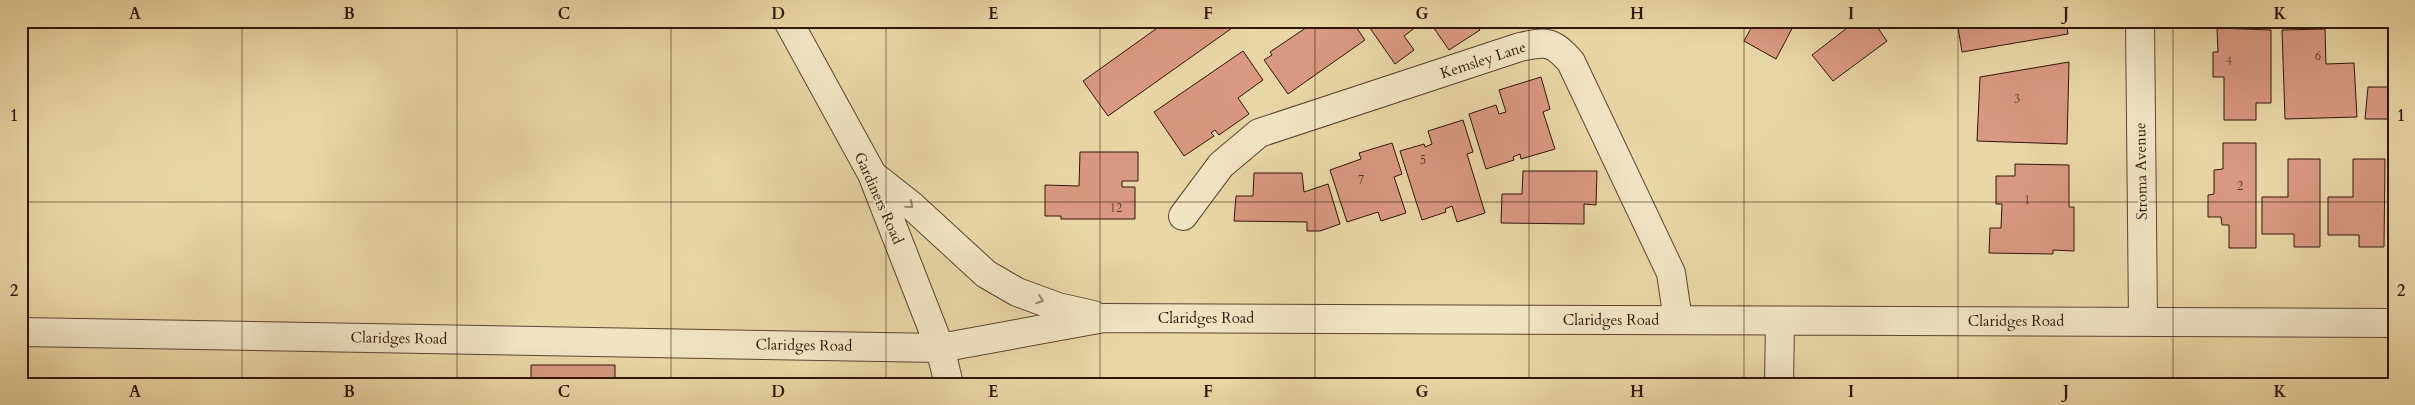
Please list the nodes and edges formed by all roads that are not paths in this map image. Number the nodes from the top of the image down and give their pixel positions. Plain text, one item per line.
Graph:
1 (788, 21) edge
2 (2140, 21) edge
3 (872, 174) junction
4 (1183, 216) dead end
5 (1104, 318) junction
6 (1678, 320) junction
7 (1780, 321) junction
8 (2143, 321) junction
9 (2394, 322) edge
10 (21, 332) edge
11 (940, 348) junction
12 (949, 384) edge
13 (1779, 384) edge

1 - 3 street, Gardiners Road
2 - 8 street, Stroma Avenue
3 -> 5 street
3 - 11 street, Gardiners Road
4 - 6 street, Kemsley Lane
5 - 6 street, Claridges Road
5 - 11 street, Claridges Road
6 - 7 street, Claridges Road
7 - 8 street, Claridges Road
7 - 13 street
8 - 9 street, Claridges Road
10 - 11 street, Claridges Road
11 - 12 street, Gardiners Road

